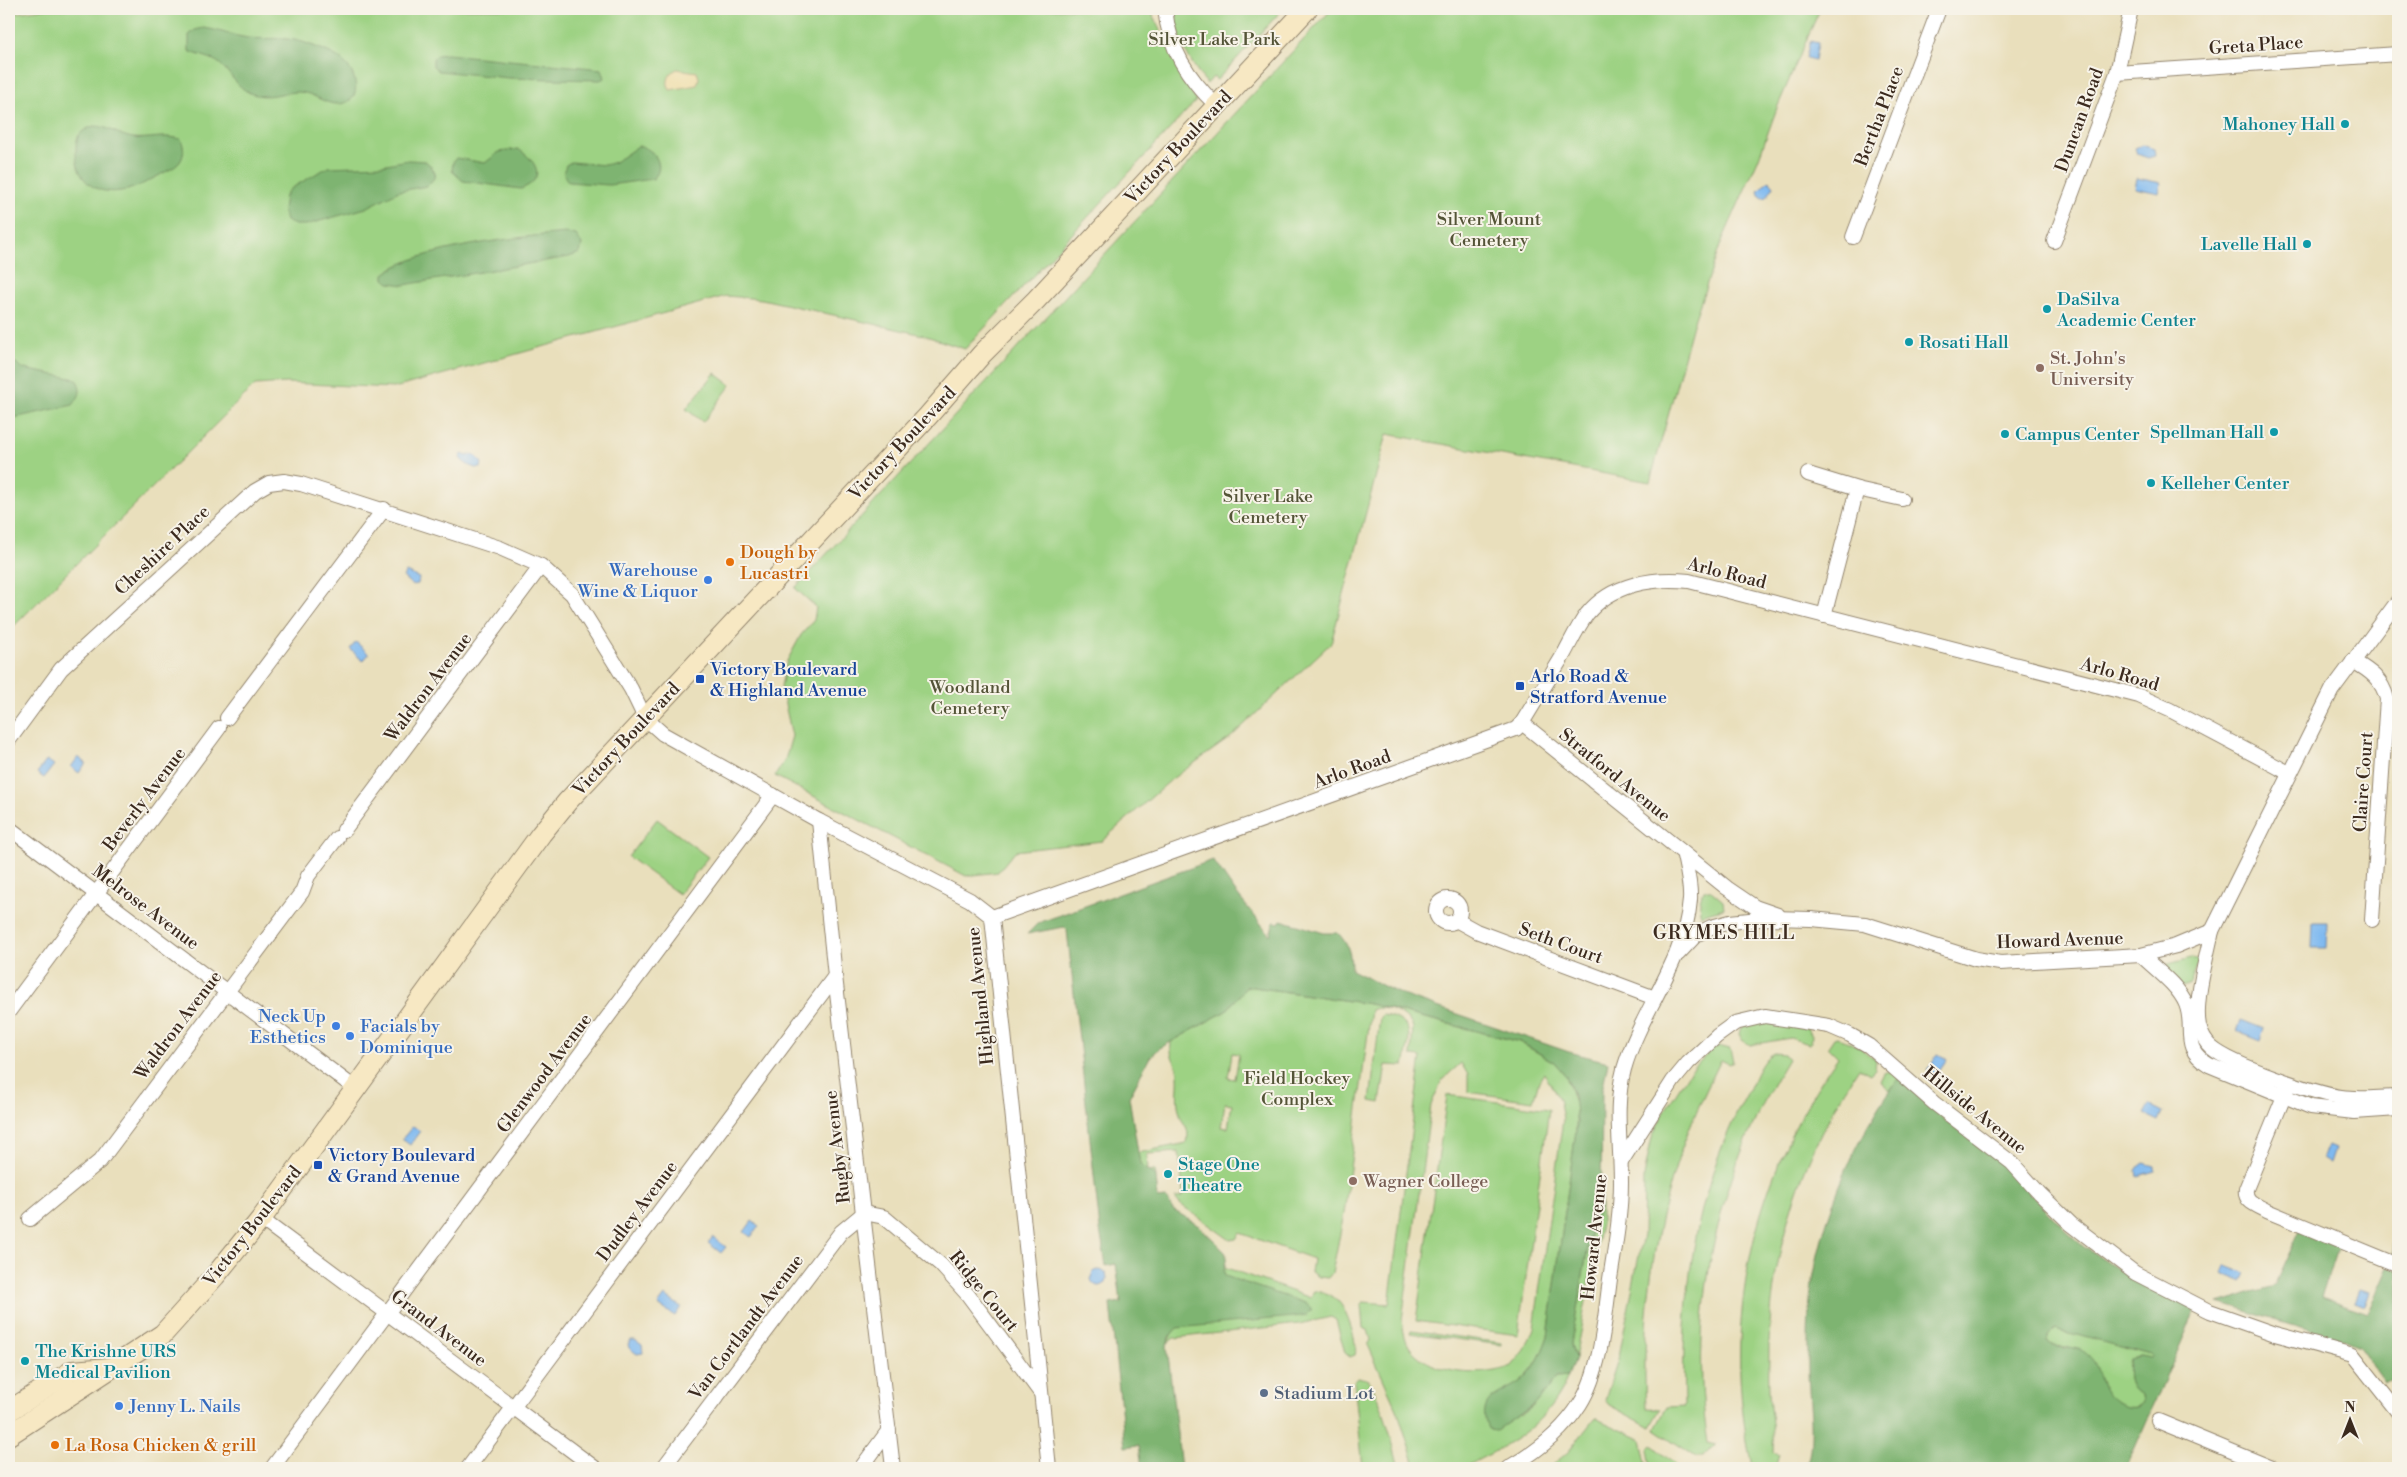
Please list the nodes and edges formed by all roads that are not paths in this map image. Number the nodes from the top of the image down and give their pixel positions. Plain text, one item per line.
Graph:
1 (1165, 9) edge
2 (1307, 9) edge
3 (1939, 9) edge
4 (2131, 9) edge
5 (2398, 54) edge
6 (2116, 73) junction
7 (1216, 105) junction
8 (1853, 237) dead end
9 (2054, 241) dead end
10 (1808, 474) dead end
11 (1857, 489) junction
12 (1902, 499) dead end
13 (384, 509) junction
14 (541, 566) junction
15 (2398, 601) edge
16 (1824, 616) junction
17 (2353, 661) junction
18 (645, 718) junction
19 (1522, 723) junction
20 (9, 740) edge
21 (2289, 773) junction
22 (773, 796) junction
23 (819, 821) junction
24 (9, 828) edge
25 (1684, 856) junction
26 (97, 893) junction
27 (992, 917) junction
28 (1791, 919) junction
29 (1456, 920) dead end
30 (2372, 920) dead end
31 (2212, 931) junction
32 (1678, 954) junction
33 (2141, 955) junction
34 (835, 976) junction
35 (227, 990) junction
36 (1655, 998) junction
37 (9, 1011) edge
38 (2193, 1013) junction
39 (2289, 1083) junction
40 (356, 1089) junction
41 (2398, 1096) edge
42 (2284, 1097) junction
43 (2345, 1104) junction
44 (2398, 1109) edge
45 (1621, 1162) junction
46 (864, 1213) junction
47 (30, 1219) dead end
48 (261, 1219) junction
49 (2398, 1265) edge
50 (388, 1313) junction
51 (114, 1367) junction
52 (1040, 1392) junction
53 (514, 1407) junction
54 (9, 1411) edge
55 (2398, 1412) edge
56 (2158, 1420) dead end
57 (889, 1430) junction
58 (9, 1435) edge
59 (272, 1468) edge
60 (468, 1468) edge
61 (595, 1468) edge
62 (663, 1468) edge
63 (861, 1468) edge
64 (893, 1468) edge
65 (1049, 1468) edge
66 (1508, 1468) edge
67 (2272, 1468) edge

1 - 7 street
2 - 7 main road, Victory Boulevard
3 - 8 street, Bertha Place
4 - 6 street, Duncan Road
5 - 6 street, Greta Place
6 - 9 street, Duncan Road
7 - 18 main road, Victory Boulevard
10 - 11 street
11 - 12 street
11 - 16 street
13 - 14 street, Cheshire Place
13 - 20 street, Cheshire Place
13 - 26 street, Beverly Avenue
14 - 18 street, Cheshire Place
14 - 35 street, Waldron Avenue
15 - 17 street
16 - 19 street, Arlo Road
16 - 21 street, Arlo Road
17 - 21 street
17 - 30 street, Claire Court
18 - 22 street, Highland Avenue
18 - 40 main road, Victory Boulevard
19 - 25 street, Stratford Avenue
19 - 27 street, Arlo Road
21 - 31 street
22 - 23 street, Highland Avenue
22 - 50 street, Glenwood Avenue
23 - 27 street, Highland Avenue
23 - 34 street, Rugby Avenue
24 - 26 street, Melrose Avenue
25 - 28 street, Howard Avenue
25 - 32 street, Howard Avenue
26 - 35 street, Melrose Avenue
26 - 37 street, Beverly Avenue
27 - 52 street, Highland Avenue
28 - 32 street, Howard Avenue
28 - 33 street, Howard Avenue
29 - 36 street, Seth Court
31 - 33 street, Howard Avenue
31 - 38 street
32 - 36 street, Howard Avenue
33 - 38 street
34 - 46 street, Rugby Avenue
34 - 53 street, Dudley Avenue
35 - 40 street, Melrose Avenue
35 - 47 street, Waldron Avenue
36 - 45 street, Howard Avenue
38 - 39 street
38 - 42 street
39 - 42 street
39 - 43 street
40 - 48 main road, Victory Boulevard
41 - 43 street
42 - 43 street
42 - 49 street
43 - 44 street
45 - 55 street, Hillside Avenue
45 - 66 street, Howard Avenue
46 - 52 street, Ridge Court
46 - 57 street, Rugby Avenue
46 - 62 street, Van Cortlandt Avenue
48 - 50 street, Grand Avenue
48 - 51 main road, Victory Boulevard
50 - 53 street, Grand Avenue
50 - 59 street, Glenwood Avenue
51 - 54 main road
51 - 58 main road, Victory Boulevard
52 - 65 street, Highland Avenue
53 - 60 street, Dudley Avenue
53 - 61 street, Grand Avenue
56 - 67 street
57 - 63 street
57 - 64 street, Rugby Avenue

